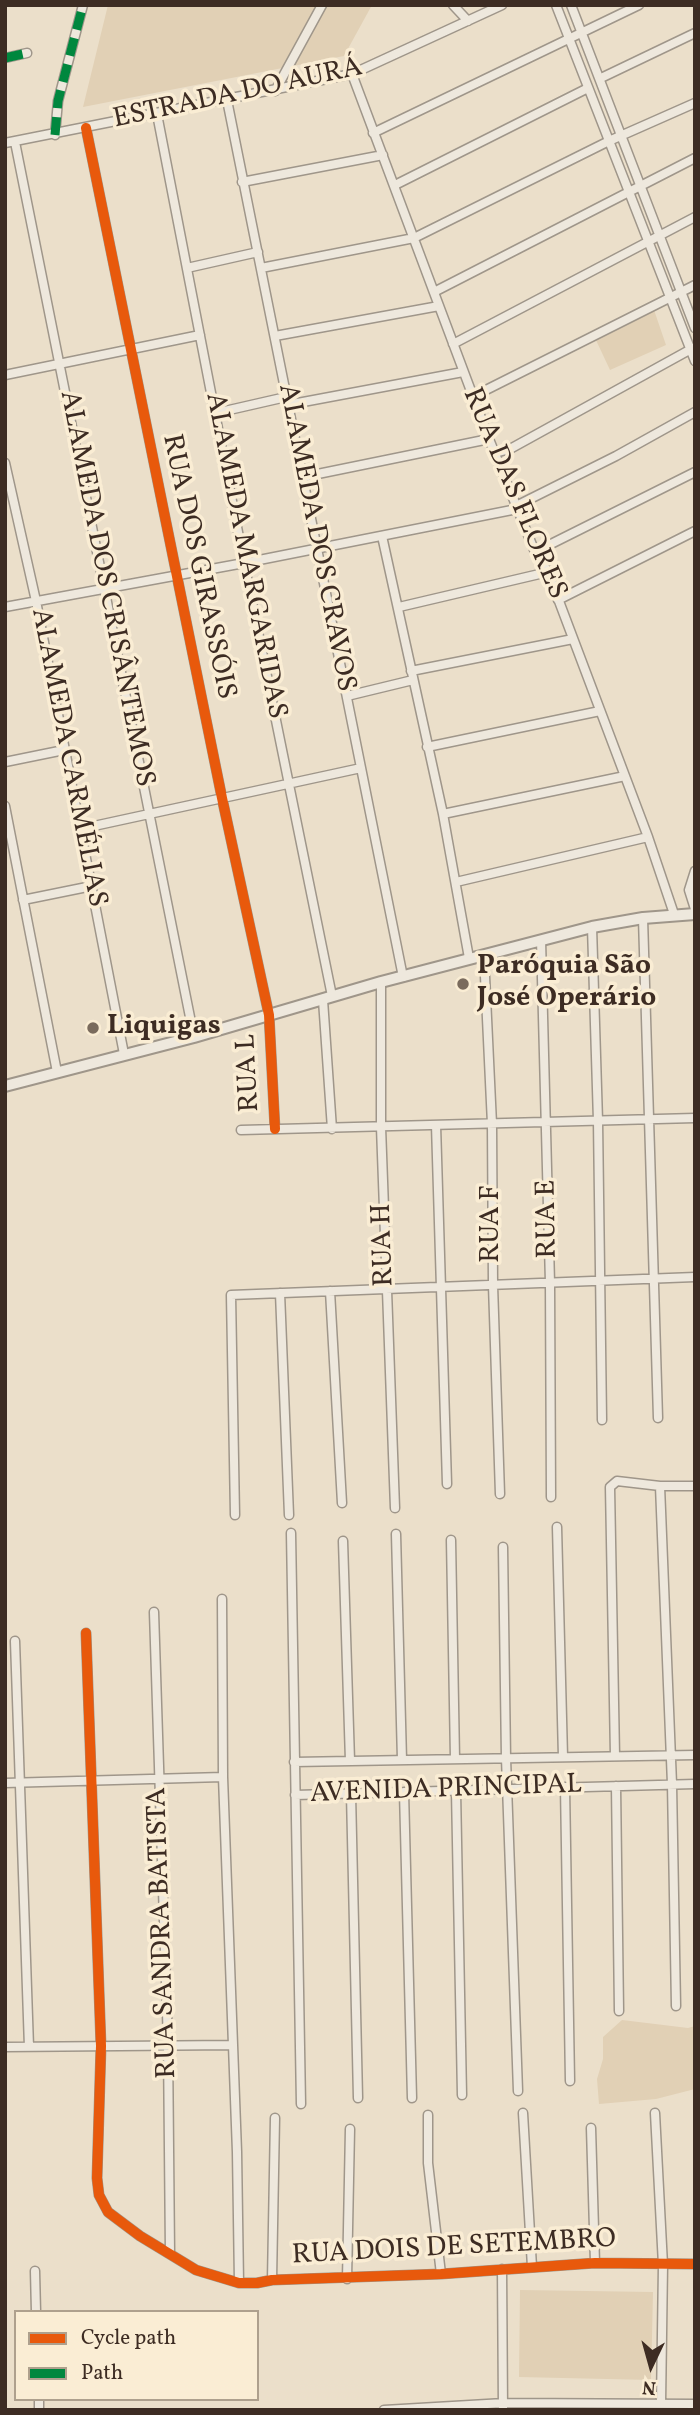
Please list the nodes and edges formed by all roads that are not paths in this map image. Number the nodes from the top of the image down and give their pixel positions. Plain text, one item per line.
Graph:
1 (83, 5) edge
2 (322, 5) edge
3 (453, 5) edge
4 (493, 5) edge
5 (502, 5) edge
6 (556, 5) edge
7 (571, 5) edge
8 (639, 5) edge
9 (486, 13) junction
10 (467, 21) junction
11 (583, 33) junction
12 (695, 33) edge
13 (569, 40) junction
14 (27, 53) dead end
15 (5, 58) edge
16 (352, 74) junction
17 (601, 78) junction
18 (588, 88) junction
19 (275, 90) junction
20 (227, 100) junction
21 (695, 103) edge
22 (157, 114) junction
23 (86, 128) junction
24 (373, 134) junction
25 (55, 135) junction
26 (621, 136) junction
27 (609, 141) junction
28 (10, 143) edge
29 (383, 155) junction
30 (695, 158) edge
31 (242, 182) junction
32 (395, 185) junction
33 (640, 185) junction
34 (629, 193) junction
35 (695, 217) edge
36 (659, 235) junction
37 (414, 238) junction
38 (649, 241) junction
39 (258, 252) junction
40 (187, 268) junction
41 (261, 268) junction
42 (695, 285) edge
43 (434, 292) junction
44 (681, 292) junction
45 (670, 298) junction
46 (439, 306) junction
47 (695, 328) edge
48 (200, 335) junction
49 (275, 336) junction
50 (453, 344) junction
51 (692, 349) edge
52 (130, 350) junction
53 (695, 361) edge
54 (59, 363) junction
55 (463, 372) junction
56 (5, 375) edge
57 (472, 397) junction
58 (286, 401) junction
59 (216, 412) junction
60 (695, 412) edge
61 (489, 439) junction
62 (495, 453) junction
63 (5, 463) edge
64 (695, 472) edge
65 (303, 477) junction
66 (516, 508) junction
67 (695, 531) edge
68 (382, 536) junction
69 (316, 549) junction
70 (535, 552) junction
71 (244, 563) junction
72 (548, 572) junction
73 (176, 574) junction
74 (105, 587) junction
75 (558, 600) junction
76 (36, 601) junction
77 (5, 607) edge
78 (399, 607) junction
79 (573, 639) junction
80 (412, 675) junction
81 (347, 696) junction
82 (600, 711) junction
83 (427, 747) junction
84 (64, 750) junction
85 (5, 762) edge
86 (361, 768) junction
87 (625, 776) junction
88 (290, 784) junction
89 (222, 798) junction
90 (5, 806) edge
91 (150, 814) junction
92 (443, 814) junction
93 (80, 829) junction
94 (648, 837) junction
95 (8, 838) edge
96 (695, 871) edge
97 (456, 882) junction
98 (92, 886) junction
99 (23, 900) junction
100 (695, 912) edge
101 (674, 914) junction
102 (643, 918) junction
103 (592, 927) junction
104 (541, 940) junction
105 (484, 955) junction
106 (470, 958) junction
107 (403, 976) junction
108 (381, 982) junction
109 (328, 998) junction
110 (269, 1015) junction
111 (194, 1037) junction
112 (124, 1054) junction
113 (57, 1072) junction
114 (5, 1086) edge
115 (695, 1118) edge
116 (648, 1119) junction
117 (598, 1121) junction
118 (547, 1122) junction
119 (492, 1124) junction
120 (436, 1125) junction
121 (381, 1127) junction
122 (275, 1129) junction
123 (332, 1129) junction
124 (241, 1130) dead end
125 (695, 1277) edge
126 (652, 1279) junction
127 (599, 1281) junction
128 (550, 1283) junction
129 (494, 1285) junction
130 (442, 1287) junction
131 (387, 1289) junction
132 (330, 1291) junction
133 (280, 1293) junction
134 (658, 1418) dead end
135 (602, 1420) dead end
136 (447, 1484) dead end
137 (660, 1486) junction
138 (695, 1486) edge
139 (500, 1494) dead end
140 (551, 1497) dead end
141 (342, 1503) dead end
142 (395, 1508) dead end
143 (235, 1515) dead end
144 (289, 1515) dead end
145 (557, 1527) dead end
146 (291, 1534) dead end
147 (396, 1534) dead end
148 (451, 1540) dead end
149 (343, 1541) dead end
150 (503, 1547) dead end
151 (222, 1599) dead end
152 (154, 1612) dead end
153 (86, 1633) dead end
154 (15, 1641) dead end
155 (670, 1755) junction
156 (695, 1755) edge
157 (615, 1756) junction
158 (563, 1757) junction
159 (506, 1758) junction
160 (455, 1759) junction
161 (350, 1760) junction
162 (402, 1760) junction
163 (294, 1762) junction
164 (223, 1777) junction
165 (159, 1779) junction
166 (90, 1780) junction
167 (18, 1782) junction
168 (5, 1783) edge
169 (672, 1784) junction
170 (695, 1784) edge
171 (616, 1786) junction
172 (565, 1787) junction
173 (506, 1789) junction
174 (456, 1790) junction
175 (404, 1792) junction
176 (351, 1794) junction
177 (295, 1795) junction
178 (677, 2006) dead end
179 (620, 2011) dead end
180 (168, 2044) junction
181 (233, 2045) junction
182 (101, 2046) junction
183 (5, 2047) edge
184 (29, 2047) junction
185 (570, 2081) dead end
186 (518, 2091) dead end
187 (462, 2095) dead end
188 (358, 2098) dead end
189 (412, 2098) dead end
190 (301, 2104) dead end
191 (523, 2113) dead end
192 (655, 2113) dead end
193 (428, 2115) dead end
194 (275, 2118) dead end
195 (350, 2129) dead end
196 (591, 2129) dead end
197 (170, 2254) junction
198 (595, 2263) junction
199 (695, 2264) edge
200 (663, 2265) junction
201 (532, 2267) junction
202 (502, 2269) junction
203 (35, 2271) dead end
204 (441, 2274) junction
205 (347, 2279) junction
206 (272, 2280) junction
207 (239, 2283) junction
208 (36, 2310) edge
209 (661, 2403) junction
210 (695, 2404) edge
211 (504, 2407) edge
212 (590, 2407) edge
213 (679, 2407) edge
214 (404, 2409) edge
215 (384, 2410) edge

1 - 25 street
2 - 19 street
3 - 10 street
4 - 9 street
5 - 9 street, ESTRADA DO AURÁ
6 - 13 street
7 - 11 street
8 - 11 street
9 - 10 street, ESTRADA DO AURÁ
10 - 16 street, ESTRADA DO AURÁ
11 - 13 street
11 - 17 street
12 - 17 street
13 - 18 street
13 - 24 street
14 - 15 street
16 - 19 street, ESTRADA DO AURÁ
16 - 24 street, RUA DAS FLORES
17 - 26 street
18 - 27 street
18 - 32 street
19 - 20 street, ESTRADA DO AURÁ
20 - 22 street, ESTRADA DO AURÁ
20 - 31 street, ALAMEDA DOS CRAVOS
21 - 26 street
22 - 23 street, ESTRADA DO AURÁ
22 - 40 street, ALAMEDA MARGARIDAS
23 - 25 street, ESTRADA DO AURÁ
23 - 52 street, RUA DOS GIRASSÓIS
24 - 29 street, RUA DAS FLORES
25 - 28 street, ESTRADA DO AURÁ
26 - 27 street
26 - 33 street
27 - 34 street
27 - 37 street
28 - 54 street, ALAMEDA DOS CRISÂNTEMOS
29 - 31 street
29 - 32 street, RUA DAS FLORES
30 - 33 street
31 - 39 street, ALAMEDA DOS CRAVOS
32 - 37 street, RUA DAS FLORES
33 - 34 street
33 - 36 street
34 - 38 street
34 - 43 street
35 - 36 street
36 - 38 street
36 - 44 street
37 - 41 street
37 - 43 street, RUA DAS FLORES
38 - 45 street
38 - 50 street
39 - 40 street
39 - 41 street, ALAMEDA DOS CRAVOS
40 - 48 street, ALAMEDA MARGARIDAS
41 - 49 street, ALAMEDA DOS CRAVOS
42 - 44 street
43 - 46 street, RUA DAS FLORES
44 - 45 street
44 - 47 street
45 - 51 street
45 - 57 street
46 - 49 street
46 - 50 street, RUA DAS FLORES
48 - 52 street
48 - 59 street, ALAMEDA MARGARIDAS
49 - 58 street, ALAMEDA DOS CRAVOS
50 - 55 street, RUA DAS FLORES
51 - 53 street
51 - 62 street
52 - 54 street
52 - 73 street, RUA DOS GIRASSÓIS
54 - 56 street
54 - 74 street, ALAMEDA DOS CRISÂNTEMOS
55 - 57 street, RUA DAS FLORES
55 - 58 street
57 - 61 street, RUA DAS FLORES
58 - 59 street
58 - 65 street, ALAMEDA DOS CRAVOS
59 - 71 street, ALAMEDA MARGARIDAS
60 - 66 street
61 - 62 street, RUA DAS FLORES
61 - 65 street
62 - 66 street, RUA DAS FLORES
63 - 76 street, ALAMEDA CARMÉLIAS
64 - 70 street
65 - 69 street, ALAMEDA DOS CRAVOS
66 - 68 street
66 - 70 street, RUA DAS FLORES
67 - 75 street
68 - 69 street
68 - 78 street
69 - 71 street
69 - 81 street, ALAMEDA DOS CRAVOS
70 - 72 street, RUA DAS FLORES
71 - 73 street
71 - 88 street, ALAMEDA MARGARIDAS
72 - 75 street, RUA DAS FLORES
72 - 78 street
73 - 74 street
73 - 89 street, RUA DOS GIRASSÓIS
74 - 76 street
74 - 91 street, ALAMEDA DOS CRISÂNTEMOS
75 - 79 street, RUA DAS FLORES
76 - 77 street
76 - 84 street, ALAMEDA CARMÉLIAS
78 - 80 street
79 - 80 street
79 - 82 street, RUA DAS FLORES
80 - 81 street
80 - 83 street
81 - 86 street, ALAMEDA DOS CRAVOS
82 - 83 street
82 - 87 street, RUA DAS FLORES
83 - 92 street
84 - 85 street
84 - 93 street, ALAMEDA CARMÉLIAS
86 - 88 street
86 - 107 street, ALAMEDA DOS CRAVOS
87 - 92 street
87 - 94 street, RUA DAS FLORES
88 - 89 street
88 - 109 street, ALAMEDA MARGARIDAS
89 - 91 street
89 - 110 street, RUA DOS GIRASSÓIS
90 - 95 street
91 - 93 street
91 - 111 street, ALAMEDA DOS CRISÂNTEMOS
92 - 97 street
93 - 98 street, ALAMEDA CARMÉLIAS
94 - 97 street
94 - 101 street, RUA DAS FLORES
95 - 99 street
96 - 100 street
97 - 106 street
98 - 99 street
98 - 112 street, ALAMEDA CARMÉLIAS
99 - 113 street
100 - 101 street
101 - 102 street
102 - 103 street
102 - 116 street
103 - 104 street
103 - 117 street
104 - 105 street
104 - 118 street, RUA E
105 - 106 street
105 - 119 street, RUA F
106 - 107 street
107 - 108 street
108 - 109 street
108 - 121 street, RUA H
109 - 110 street
109 - 123 street, ALAMEDA MARGARIDAS
110 - 111 street
110 - 122 street, RUA L
111 - 112 street
112 - 113 street
113 - 114 street
115 - 116 street
116 - 117 street
116 - 126 street
117 - 118 street
117 - 127 street
118 - 119 street
118 - 128 street, RUA E
119 - 120 street
119 - 129 street, RUA F
120 - 121 street
120 - 130 street
121 - 123 street
121 - 131 street, RUA H
122 - 123 street
122 - 124 street
125 - 126 street
126 - 127 street
126 - 134 street
127 - 128 street
127 - 135 street
128 - 129 street
128 - 140 street, RUA E
129 - 130 street
129 - 139 street, RUA F
130 - 131 street
130 - 136 street
131 - 132 street
131 - 142 street, RUA H
132 - 133 street
132 - 141 street
133 - 143 street
133 - 144 street
137 - 138 street
137 - 155 street
137 - 157 street
145 - 158 street
146 - 163 street
147 - 162 street
148 - 160 street
149 - 161 street
150 - 159 street
151 - 164 street
152 - 165 street, RUA SANDRA BATISTA
153 - 166 street, RUA DOIS DE SETEMBRO
154 - 167 street
155 - 156 street, AVENIDA PRINCIPAL
155 - 157 street, AVENIDA PRINCIPAL
155 - 169 street
157 - 158 street, AVENIDA PRINCIPAL
158 - 159 street, AVENIDA PRINCIPAL
159 - 160 street, AVENIDA PRINCIPAL
159 - 173 street
160 - 162 street, AVENIDA PRINCIPAL
161 - 162 street, AVENIDA PRINCIPAL
161 - 163 street, AVENIDA PRINCIPAL
163 - 177 street, AVENIDA PRINCIPAL
164 - 165 street
164 - 181 street
165 - 166 street
165 - 180 street, RUA SANDRA BATISTA
166 - 167 street
166 - 182 street, RUA DOIS DE SETEMBRO
167 - 168 street
167 - 184 street
169 - 170 street, AVENIDA PRINCIPAL
169 - 171 street, AVENIDA PRINCIPAL
169 - 178 street
171 - 172 street, AVENIDA PRINCIPAL
171 - 179 street
172 - 173 street, AVENIDA PRINCIPAL
172 - 185 street
173 - 174 street, AVENIDA PRINCIPAL
173 - 186 street
174 - 175 street, AVENIDA PRINCIPAL
174 - 187 street
175 - 176 street, AVENIDA PRINCIPAL
175 - 189 street
176 - 177 street, AVENIDA PRINCIPAL
176 - 188 street
177 - 190 street
180 - 181 street
180 - 182 street
180 - 197 street, RUA SANDRA BATISTA
181 - 207 street
182 - 184 street
182 - 197 street, RUA DOIS DE SETEMBRO
183 - 184 street
191 - 201 street
192 - 200 street
193 - 204 street
194 - 206 street
195 - 205 street
196 - 198 street
197 - 207 street, RUA DOIS DE SETEMBRO
198 - 200 street, RUA DOIS DE SETEMBRO
198 - 201 street, RUA DOIS DE SETEMBRO
199 - 200 street, RUA DOIS DE SETEMBRO
200 - 209 street
201 - 202 street, RUA DOIS DE SETEMBRO
202 - 204 street, RUA DOIS DE SETEMBRO
202 - 211 street
203 - 208 street
204 - 205 street, RUA DOIS DE SETEMBRO
205 - 206 street, RUA DOIS DE SETEMBRO
206 - 207 street, RUA DOIS DE SETEMBRO
209 - 212 street
209 - 213 street
210 - 213 street
211 - 212 street
211 - 214 street
214 - 215 street

